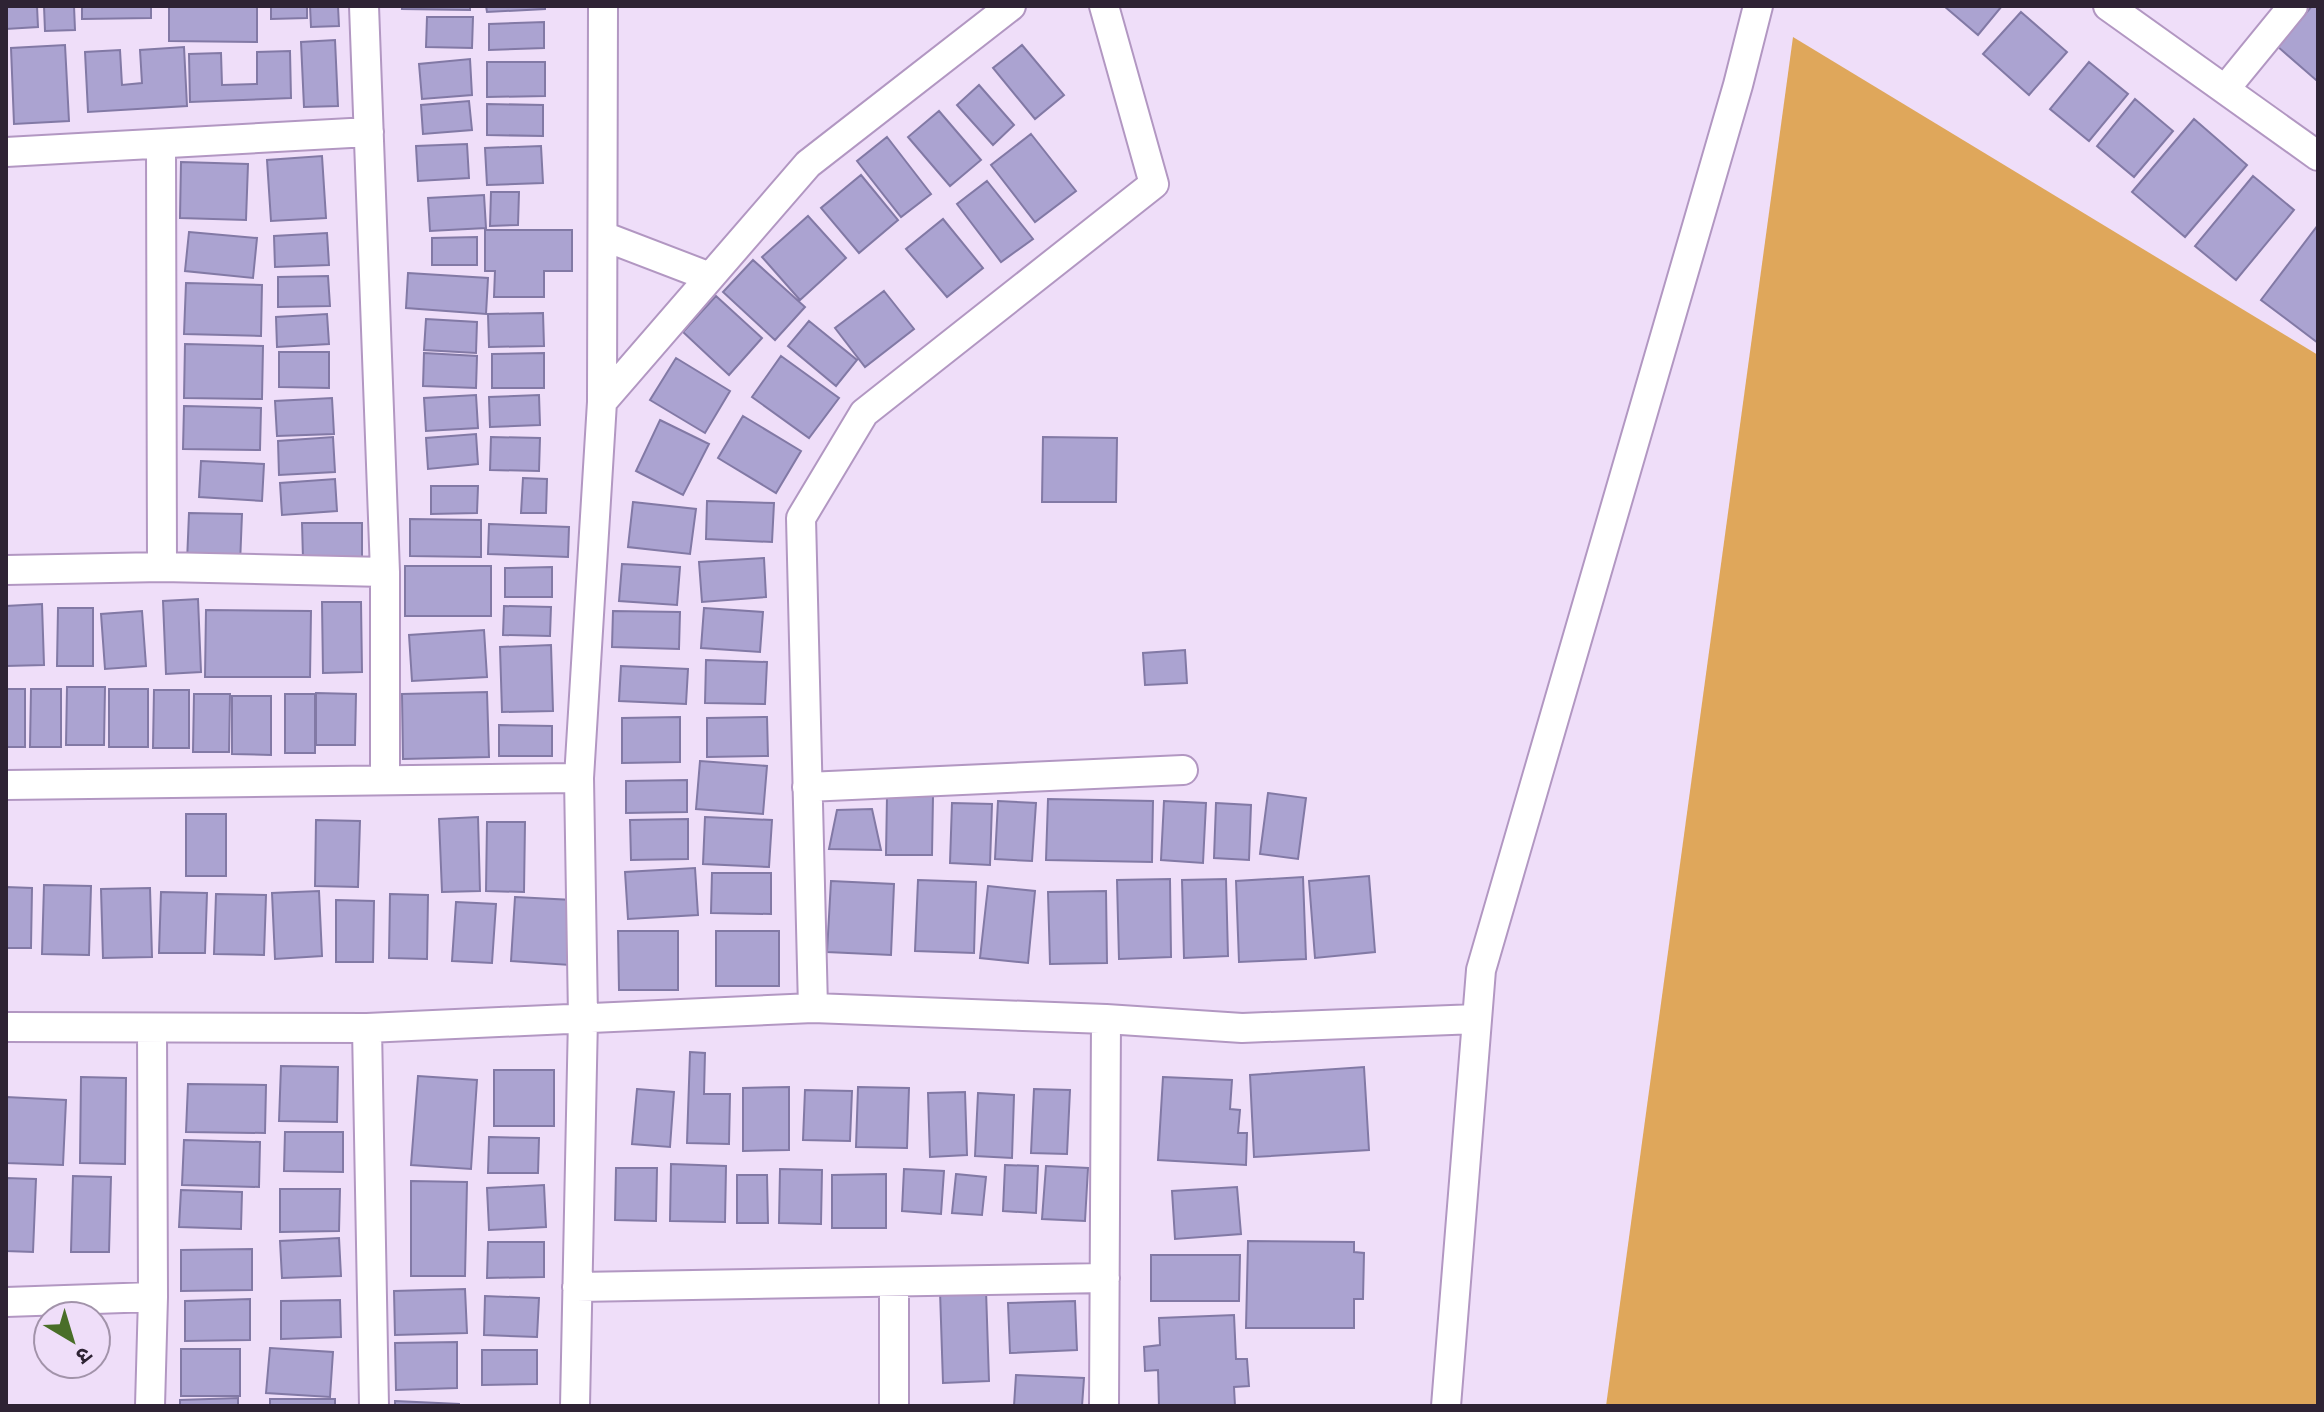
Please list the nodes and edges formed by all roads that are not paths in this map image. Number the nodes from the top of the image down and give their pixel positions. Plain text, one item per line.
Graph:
1 (364, 6) edge
2 (603, 6) edge
3 (1011, 6) edge
4 (1104, 6) edge
5 (1758, 6) edge
6 (2293, 6) edge
7 (2121, 10) edge
8 (2226, 88) junction
9 (369, 132) junction
10 (161, 145) junction
11 (6, 152) edge
12 (2318, 156) edge
13 (603, 236) junction
14 (710, 277) junction
15 (602, 402) junction
16 (162, 567) junction
17 (6, 570) edge
18 (385, 572) junction
19 (1183, 770) dead end
20 (579, 778) junction
21 (385, 780) junction
22 (6, 785) edge
23 (807, 787) junction
24 (813, 1008) junction
25 (583, 1017) junction
26 (1106, 1019) junction
27 (1477, 1019) junction
28 (6, 1027) edge
29 (152, 1028) junction
30 (367, 1028) junction
31 (1105, 1278) junction
32 (894, 1282) junction
33 (577, 1287) junction
34 (153, 1297) junction
35 (6, 1302) edge
36 (150, 1406) edge
37 (374, 1406) edge
38 (575, 1406) edge
39 (894, 1406) edge
40 (1104, 1406) edge
41 (1446, 1406) edge

1 - 9 street
2 - 13 street
3 - 14 street
4 - 23 street
5 - 27 street
6 - 8 street
7 - 8 street
8 - 12 street
9 - 10 street
9 - 18 street
10 - 11 street
10 - 16 street
13 - 14 street
13 - 15 street
14 - 15 street
15 - 20 street
16 - 17 street
16 - 18 street
18 - 21 street
19 - 23 street
20 - 21 street
20 - 25 street
21 - 22 street
23 - 24 street
24 - 25 street
24 - 26 street
25 - 30 street
25 - 33 street
26 - 27 street
26 - 31 street
27 - 41 street
28 - 29 street
29 - 30 street
29 - 34 street
30 - 37 street
31 - 32 street
31 - 40 street
32 - 33 street
32 - 39 street
33 - 38 street
34 - 35 street
34 - 36 street

